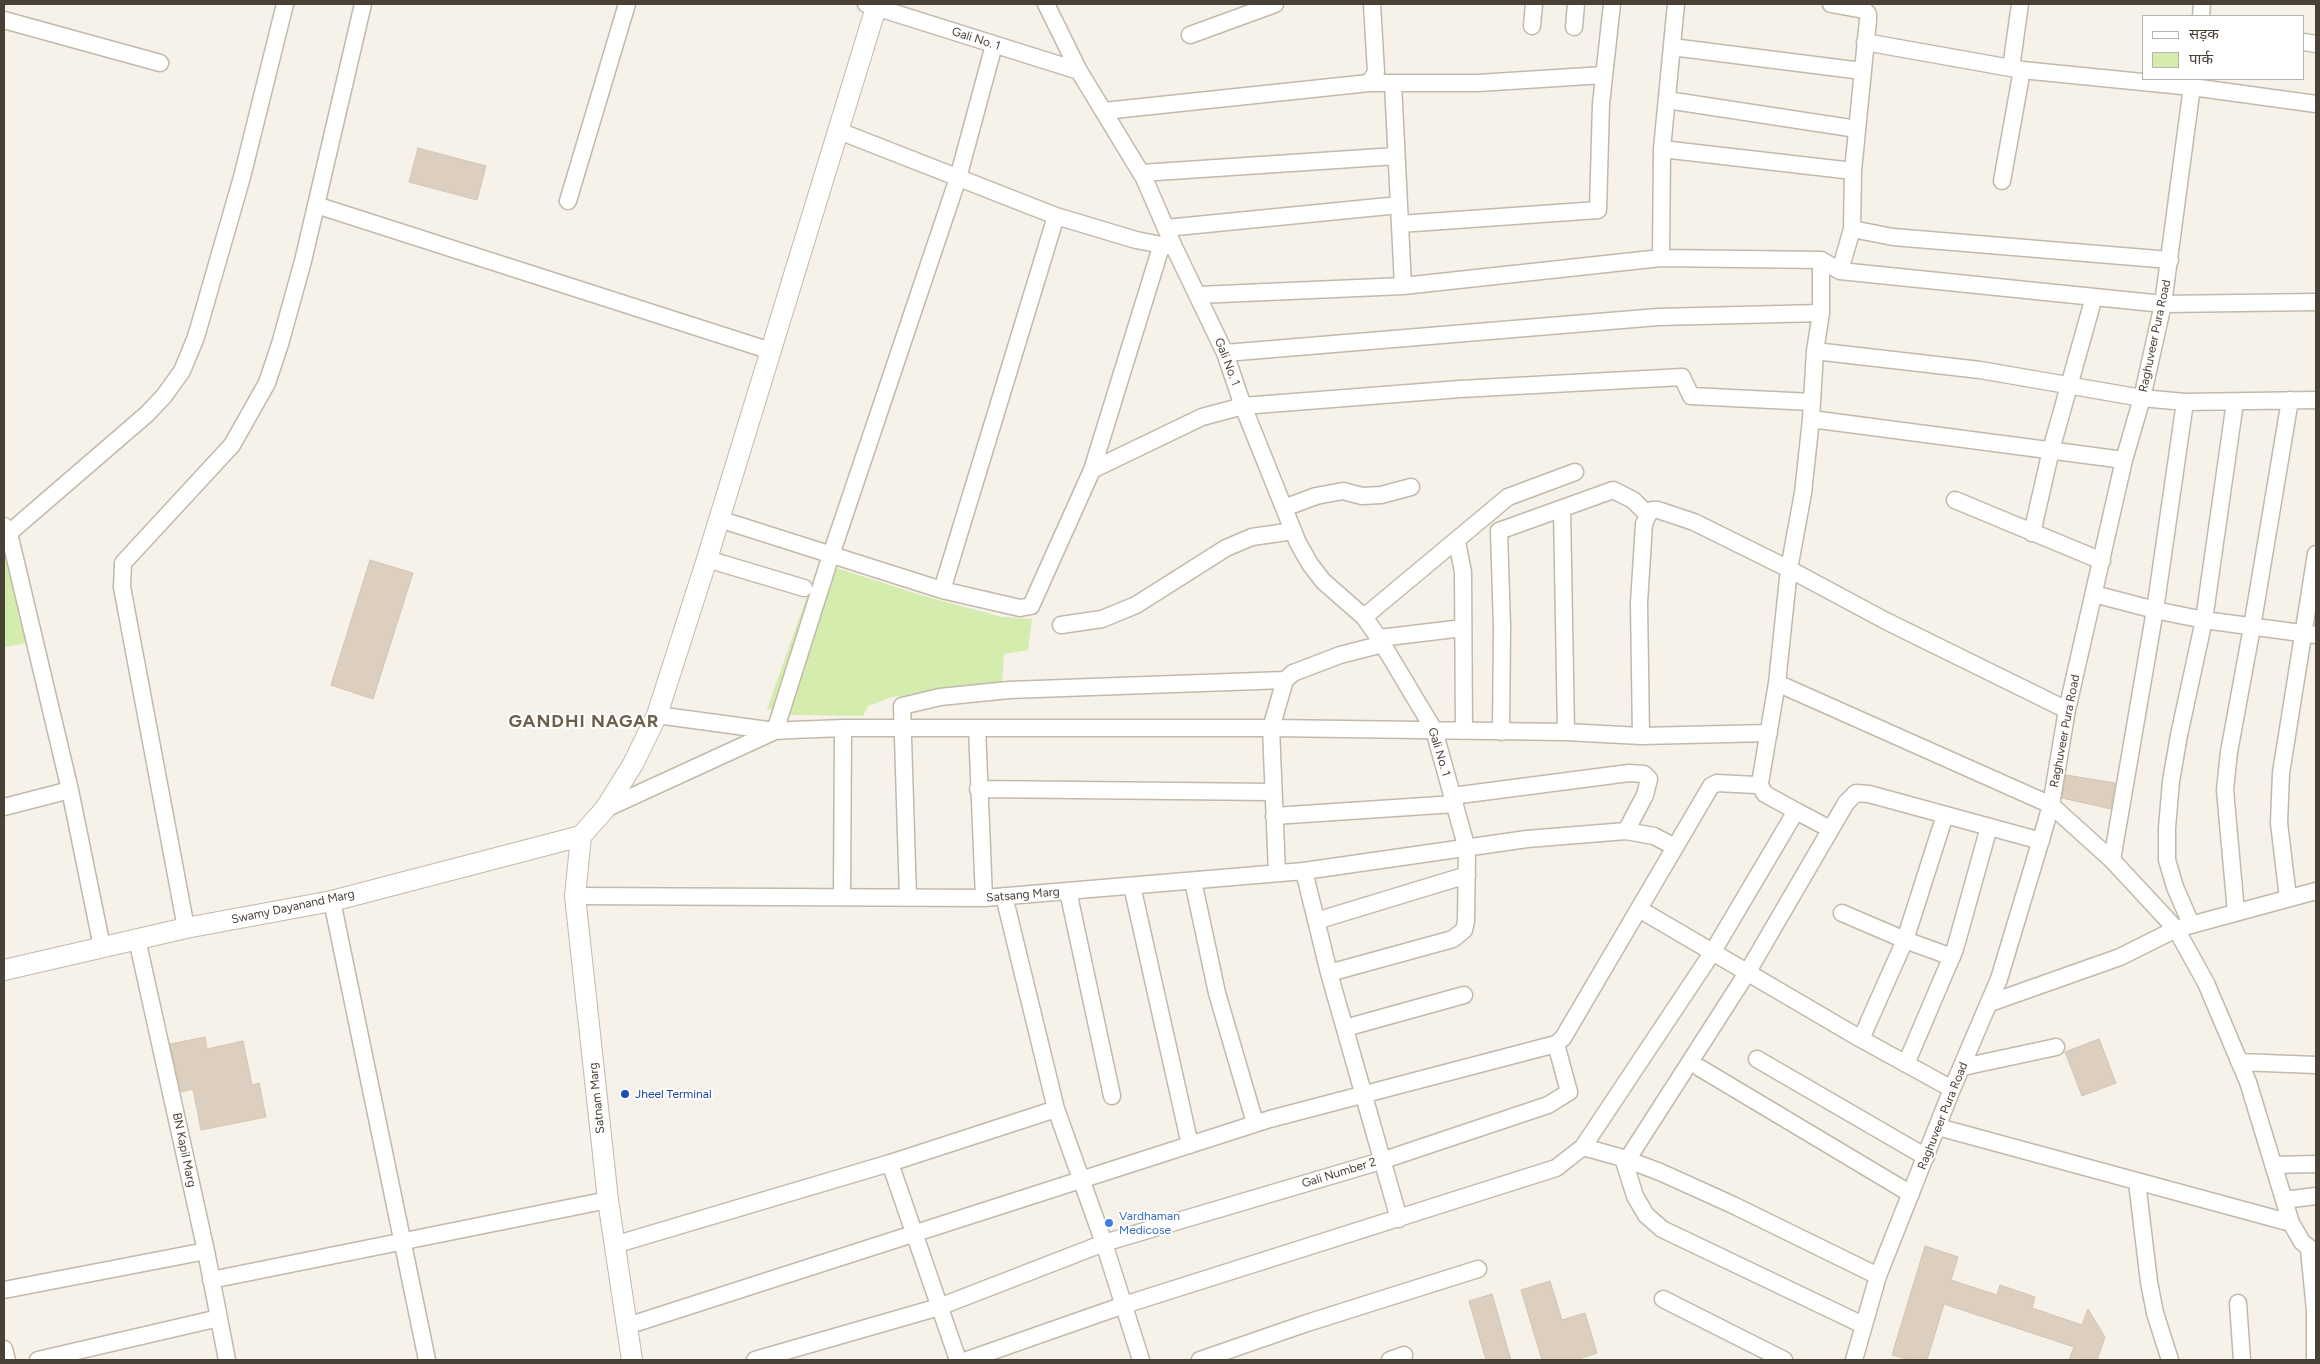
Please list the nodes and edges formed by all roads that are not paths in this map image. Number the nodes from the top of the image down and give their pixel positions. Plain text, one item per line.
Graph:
1 (285, 4) edge
2 (362, 4) edge
3 (628, 4) edge
4 (1046, 4) edge
5 (1275, 4) edge
6 (1372, 4) edge
7 (1534, 4) edge
8 (1576, 4) edge
9 (1612, 4) edge
10 (1676, 4) edge
11 (1831, 4) edge
12 (2020, 4) edge
13 (873, 5) edge
14 (4, 20) edge
15 (1532, 26) dead end
16 (1574, 27) dead end
17 (1190, 35) dead end
18 (1865, 42) junction
19 (994, 45) junction
20 (1672, 47) junction
21 (160, 63) dead end
22 (2016, 69) junction
23 (1079, 71) junction
24 (1862, 71) junction
25 (1604, 75) junction
26 (2142, 79) edge
27 (2155, 80) edge
28 (1369, 83) junction
29 (1393, 83) junction
30 (2193, 83) edge
31 (1667, 100) junction
32 (2316, 104) edge
33 (1104, 111) junction
34 (1857, 129) junction
35 (839, 131) junction
36 (1662, 149) junction
37 (1396, 156) junction
38 (1853, 171) junction
39 (1141, 173) junction
40 (958, 178) junction
41 (2002, 181) dead end
42 (568, 201) dead end
43 (316, 205) junction
44 (1399, 205) junction
45 (1056, 216) junction
46 (1400, 224) junction
47 (1166, 228) junction
48 (1852, 228) junction
49 (1168, 247) junction
50 (1661, 258) junction
51 (1821, 260) junction
52 (2170, 260) junction
53 (1840, 271) junction
54 (1403, 286) junction
55 (1198, 295) junction
56 (2094, 297) junction
57 (2316, 302) edge
58 (2163, 304) junction
59 (1821, 313) junction
60 (1815, 351) junction
61 (771, 352) junction
62 (1225, 353) junction
63 (2069, 386) junction
64 (2142, 398) junction
65 (2290, 400) junction
66 (2316, 400) edge
67 (1812, 402) junction
68 (2185, 402) junction
69 (2235, 402) junction
70 (1243, 406) junction
71 (1811, 419) junction
72 (2051, 450) junction
73 (2124, 460) junction
74 (1092, 470) junction
75 (1575, 472) dead end
76 (1411, 487) dead end
77 (1955, 500) dead end
78 (1284, 508) junction
79 (1562, 509) junction
80 (1648, 515) junction
81 (719, 519) junction
82 (6, 530) edge
83 (1293, 531) junction
84 (2032, 533) junction
85 (1457, 542) junction
86 (2316, 554) edge
87 (831, 555) junction
88 (707, 559) junction
89 (2102, 561) junction
90 (1789, 569) junction
91 (804, 588) dead end
92 (942, 590) junction
93 (2094, 594) junction
94 (2155, 610) junction
95 (1364, 617) junction
96 (2204, 620) junction
97 (1061, 625) dead end
98 (2252, 627) junction
99 (1463, 628) junction
100 (2310, 634) edge
101 (1381, 641) junction
102 (1285, 680) junction
103 (1777, 683) junction
104 (2067, 710) junction
105 (657, 715) junction
106 (843, 728) junction
107 (901, 728) junction
108 (977, 728) junction
109 (1271, 728) junction
110 (1434, 730) junction
111 (775, 731) junction
112 (1464, 731) junction
113 (1501, 732) junction
114 (1566, 732) junction
115 (1769, 733) junction
116 (1641, 736) junction
117 (1759, 784) junction
118 (978, 789) junction
119 (70, 790) junction
120 (1273, 792) junction
121 (1454, 800) junction
122 (2051, 805) junction
123 (4, 808) edge
124 (605, 809) junction
125 (1796, 812) junction
126 (1945, 815) junction
127 (1274, 816) junction
128 (1989, 827) junction
129 (1830, 829) junction
130 (1626, 831) junction
131 (581, 836) junction
132 (2041, 841) junction
133 (1676, 847) junction
134 (1467, 849) junction
135 (2112, 860) junction
136 (1304, 871) junction
137 (1277, 873) junction
138 (1467, 875) junction
139 (1193, 881) junction
140 (1132, 886) junction
141 (2316, 890) edge
142 (1068, 891) junction
143 (575, 896) junction
144 (1004, 896) junction
145 (842, 897) junction
146 (908, 898) junction
147 (984, 898) junction
148 (2288, 898) junction
149 (332, 901) junction
150 (1639, 909) junction
151 (2236, 912) junction
152 (1842, 913) dead end
153 (1316, 921) junction
154 (2184, 927) junction
155 (186, 928) junction
156 (138, 939) junction
157 (1905, 940) junction
158 (102, 947) junction
159 (1712, 953) junction
160 (1952, 957) junction
161 (4, 970) edge
162 (1328, 973) junction
163 (1748, 973) junction
164 (1464, 995) dead end
165 (1990, 1003) junction
166 (1345, 1028) junction
167 (1861, 1039) junction
168 (1556, 1044) junction
169 (2056, 1047) dead end
170 (1757, 1059) dead end
171 (2240, 1062) junction
172 (1906, 1064) junction
173 (2316, 1064) edge
174 (1963, 1067) junction
175 (1700, 1068) dead end
176 (1952, 1089) junction
177 (1364, 1094) junction
178 (1112, 1096) dead end
179 (1056, 1109) junction
180 (1255, 1124) junction
181 (1938, 1127) junction
182 (1190, 1145) junction
183 (1583, 1147) junction
184 (1926, 1156) junction
185 (1625, 1159) junction
186 (1380, 1161) junction
187 (890, 1164) junction
188 (2316, 1164) edge
189 (2273, 1165) junction
190 (1081, 1181) junction
191 (2138, 1182) junction
192 (1911, 1194) junction
193 (2316, 1196) edge
194 (608, 1200) junction
195 (2284, 1200) junction
196 (1399, 1219) junction
197 (2291, 1223) junction
198 (914, 1234) junction
199 (401, 1241) junction
200 (1104, 1243) junction
201 (614, 1245) junction
202 (206, 1251) junction
203 (2313, 1251) edge
204 (1478, 1269) dead end
205 (1878, 1276) junction
206 (211, 1280) junction
207 (4, 1290) edge
208 (1663, 1299) dead end
209 (2238, 1303) dead end
210 (1124, 1305) junction
211 (939, 1306) junction
212 (219, 1318) junction
213 (1862, 1325) junction
214 (627, 1326) junction
215 (4, 1348) edge
216 (7, 1360) edge
217 (38, 1360) edge
218 (228, 1360) edge
219 (427, 1360) edge
220 (632, 1360) edge
221 (755, 1360) edge
222 (958, 1360) edge
223 (966, 1360) edge
224 (1141, 1360) edge
225 (1200, 1360) edge
226 (1784, 1360) edge
227 (1854, 1360) edge
228 (2170, 1360) edge
229 (2242, 1360) edge
230 (2315, 1360) edge

1 - 82 street
2 - 43 street
3 - 42 street
4 - 23 street
5 - 17 street
6 - 28 street
7 - 15 street
8 - 16 street
9 - 25 street
10 - 20 street
11 - 18 street
12 - 22 street
13 - 19 street, Gali No. 1
13 - 35 street
14 - 21 street
18 - 22 street
18 - 24 street
19 - 23 street, Gali No. 1
19 - 40 street
20 - 24 street
20 - 31 street
22 - 26 street
22 - 41 street
23 - 33 street, Gali No. 1
24 - 34 street
25 - 29 street
25 - 46 street
27 - 30 street
28 - 29 street
28 - 33 street
29 - 37 street
30 - 32 street
30 - 52 street, Raghuveer Pura Road
31 - 34 street
31 - 36 street
33 - 39 street, Gali No. 1
34 - 38 street
35 - 40 street
35 - 61 street
36 - 38 street
36 - 50 street
37 - 39 street
37 - 44 street
38 - 48 street
39 - 47 street, Gali No. 1
40 - 45 street
40 - 87 street
43 - 61 street
43 - 155 street
44 - 46 street
44 - 47 street
45 - 49 street
45 - 92 street
46 - 54 street
47 - 49 street, Gali No. 1
48 - 52 street
48 - 53 street
49 - 55 street, Gali No. 1
49 - 74 street
50 - 51 street
50 - 54 street
51 - 53 street
51 - 59 street
52 - 58 street, Raghuveer Pura Road
53 - 56 street
54 - 55 street
55 - 62 street, Gali No. 1
56 - 58 street
56 - 63 street
57 - 58 street
58 - 64 street, Raghuveer Pura Road
59 - 60 street
59 - 62 street
60 - 63 street
60 - 67 street
61 - 81 street
62 - 70 street, Gali No. 1
63 - 64 street
63 - 72 street
64 - 68 street
64 - 73 street, Raghuveer Pura Road
65 - 66 street
65 - 69 street
65 - 98 street
67 - 70 street
67 - 71 street
68 - 69 street
68 - 94 street
69 - 96 street
70 - 74 street
70 - 78 street, Gali No. 1
71 - 72 street
71 - 90 street
72 - 73 street
72 - 84 street
73 - 89 street, Raghuveer Pura Road
74 - 92 street
75 - 85 street
76 - 78 street
77 - 84 street
78 - 83 street, Gali No. 1
79 - 80 street
79 - 113 street
79 - 114 street
80 - 90 street
80 - 116 street
81 - 87 street
81 - 88 street
82 - 119 street
83 - 95 street, Gali No. 1
83 - 97 street
84 - 89 street
85 - 95 street
85 - 99 street
86 - 100 street
87 - 92 street
87 - 111 street
88 - 91 street
88 - 105 street
89 - 93 street, Raghuveer Pura Road
90 - 103 street
90 - 104 street
93 - 94 street
93 - 104 street, Raghuveer Pura Road
94 - 96 street
94 - 135 street
95 - 101 street, Gali No. 1
96 - 98 street
96 - 154 street
98 - 100 street
98 - 151 street
99 - 101 street
99 - 112 street
100 - 148 street
101 - 102 street
101 - 110 street, Gali No. 1
102 - 107 street
102 - 109 street
103 - 115 street
103 - 122 street
104 - 122 street, Raghuveer Pura Road
105 - 111 street
105 - 124 street
106 - 107 street
106 - 111 street
106 - 145 street
107 - 108 street
107 - 146 street
108 - 109 street
108 - 118 street
109 - 110 street
109 - 120 street
110 - 112 street
110 - 121 street, Gali No. 1
111 - 124 street
112 - 113 street
113 - 114 street
114 - 116 street
115 - 116 street
115 - 117 street
117 - 125 street
117 - 133 street
118 - 120 street
118 - 147 street
119 - 123 street
119 - 158 street
120 - 127 street
121 - 127 street
121 - 130 street
121 - 134 street, Gali No. 1
122 - 132 street, Raghuveer Pura Road
122 - 135 street
124 - 131 street
125 - 129 street
125 - 159 street
126 - 128 street
126 - 129 street
126 - 157 street
127 - 137 street
128 - 132 street
128 - 160 street
129 - 163 street
130 - 133 street, Satsang Marg
130 - 134 street, Satsang Marg
131 - 143 street, Satnam Marg
131 - 149 street, Swamy Dayanand Marg
132 - 165 street, Raghuveer Pura Road
133 - 150 street
134 - 136 street, Satsang Marg
134 - 138 street, Gali No. 1
135 - 154 street
136 - 137 street, Satsang Marg
136 - 153 street
137 - 139 street, Satsang Marg
138 - 153 street
138 - 162 street, Gali No. 1
139 - 140 street, Satsang Marg
139 - 180 street
140 - 142 street, Satsang Marg
140 - 182 street
141 - 148 street
142 - 144 street, Satsang Marg
142 - 178 street
143 - 145 street, Satsang Marg
143 - 194 street, Satnam Marg
144 - 147 street, Satsang Marg
144 - 179 street
145 - 146 street, Satsang Marg
146 - 147 street, Satsang Marg
148 - 151 street
149 - 155 street, Swamy Dayanand Marg
149 - 199 street
150 - 159 street
150 - 168 street
151 - 154 street
152 - 157 street
153 - 162 street
154 - 165 street
154 - 171 street
155 - 156 street, Swamy Dayanand Marg
156 - 158 street, Swamy Dayanand Marg
156 - 202 street, BN Kapil Marg
157 - 160 street
157 - 167 street
158 - 161 street, Swamy Dayanand Marg
159 - 163 street
159 - 183 street
160 - 172 street
162 - 166 street
163 - 167 street
163 - 185 street
164 - 166 street
165 - 174 street, Raghuveer Pura Road
166 - 177 street
167 - 172 street
168 - 177 street
168 - 186 street, Gali Number 2
169 - 174 street
170 - 184 street
171 - 173 street
171 - 189 street
172 - 176 street
174 - 176 street, Raghuveer Pura Road
175 - 192 street
176 - 181 street, Raghuveer Pura Road
177 - 180 street
177 - 186 street
179 - 187 street
179 - 190 street
180 - 182 street
181 - 184 street, Raghuveer Pura Road
181 - 191 street
182 - 190 street
183 - 185 street
183 - 196 street
184 - 192 street, Raghuveer Pura Road
185 - 205 street
185 - 213 street
186 - 196 street
186 - 200 street, Gali Number 2
187 - 198 street
187 - 201 street
188 - 189 street
189 - 195 street
190 - 198 street
190 - 200 street
191 - 197 street
191 - 228 street
192 - 205 street, Raghuveer Pura Road
193 - 195 street
194 - 199 street
194 - 201 street, Satnam Marg
195 - 197 street
196 - 210 street
197 - 203 street
198 - 211 street
198 - 214 street
199 - 206 street
199 - 219 street
200 - 210 street
200 - 211 street, Gali Number 2
201 - 214 street, Satnam Marg
202 - 206 street, BN Kapil Marg
202 - 207 street
203 - 230 street
204 - 225 street
205 - 213 street, Raghuveer Pura Road
206 - 212 street, BN Kapil Marg
208 - 226 street
209 - 229 street
210 - 223 street
210 - 224 street
211 - 221 street, Gali Number 2
211 - 222 street
212 - 217 street
212 - 218 street, BN Kapil Marg
213 - 227 street, Raghuveer Pura Road
214 - 220 street, Satnam Marg
215 - 216 street

